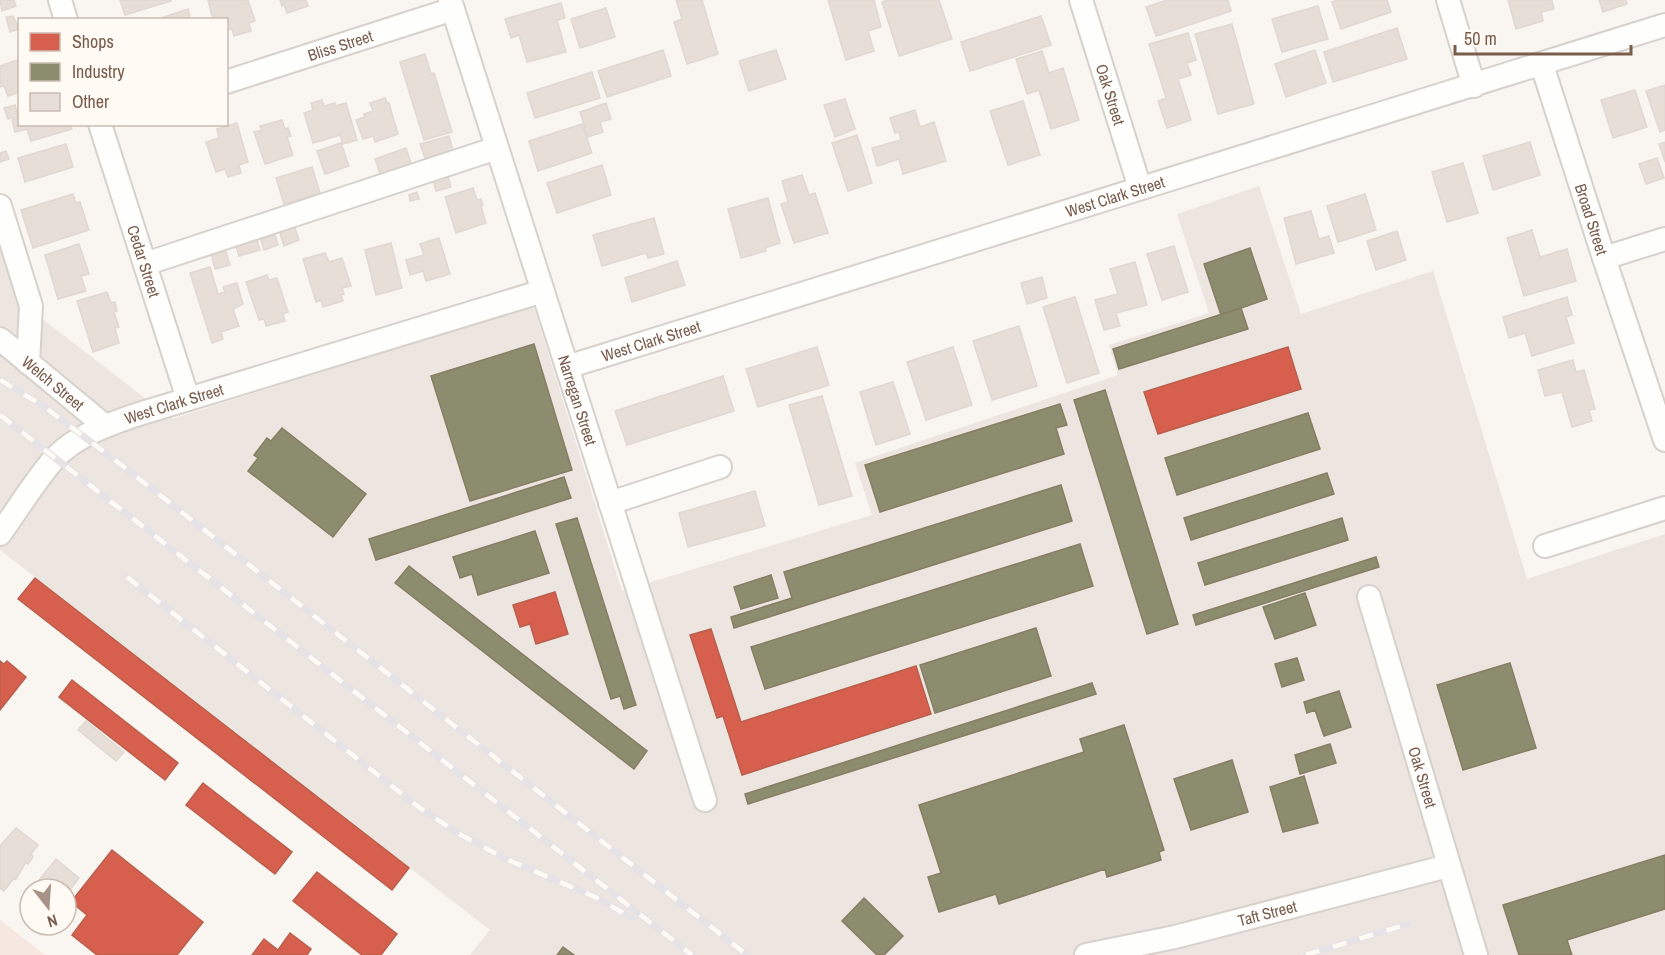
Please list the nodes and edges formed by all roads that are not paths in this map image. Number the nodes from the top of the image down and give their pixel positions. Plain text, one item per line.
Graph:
1 (60, 0) edge
2 (1081, 0) edge
3 (1448, 0) edge
4 (452, 5) edge
5 (65, 18) edge
6 (1665, 25) edge
7 (1542, 65) junction
8 (228, 81) edge
9 (1474, 86) junction
10 (101, 126) edge
11 (497, 148) junction
12 (1140, 188) junction
13 (0, 207) edge
14 (1665, 239) edge
15 (1604, 258) junction
16 (145, 264) junction
17 (543, 291) junction
18 (0, 339) edge
19 (28, 363) junction
20 (567, 367) junction
21 (188, 399) junction
22 (105, 426) junction
23 (1665, 440) edge
24 (720, 467) dead end
25 (610, 503) junction
26 (1665, 508) edge
27 (0, 534) edge
28 (1545, 546) dead end
29 (1369, 597) dead end
30 (705, 800) dead end
31 (1448, 866) junction
32 (1086, 955) edge
33 (1476, 955) edge

1 - 5 street
2 - 12 street, Oak Street
3 - 9 street
4 - 8 street, Bliss Street
4 - 11 street, Narregan Street
6 - 7 street, West Clark Street
7 - 9 street, West Clark Street
7 - 15 street, Broad Street
9 - 12 street, West Clark Street
10 - 16 street, Cedar Street
11 - 16 street
11 - 17 street, Narregan Street
12 - 20 street, West Clark Street
13 - 19 street
14 - 15 street
15 - 23 street, Broad Street
16 - 21 street, Cedar Street
17 - 20 street, Narregan Street
17 - 21 street, West Clark Street
18 - 19 street, Welch Street
19 - 22 street, Welch Street
20 - 25 street, Narregan Street
21 - 22 street, West Clark Street
22 - 27 street, West Clark Street
24 - 25 street
25 - 30 street, Narregan Street
26 - 28 street
29 - 31 street, Oak Street
31 - 32 street, Taft Street
31 - 33 street, Oak Street

